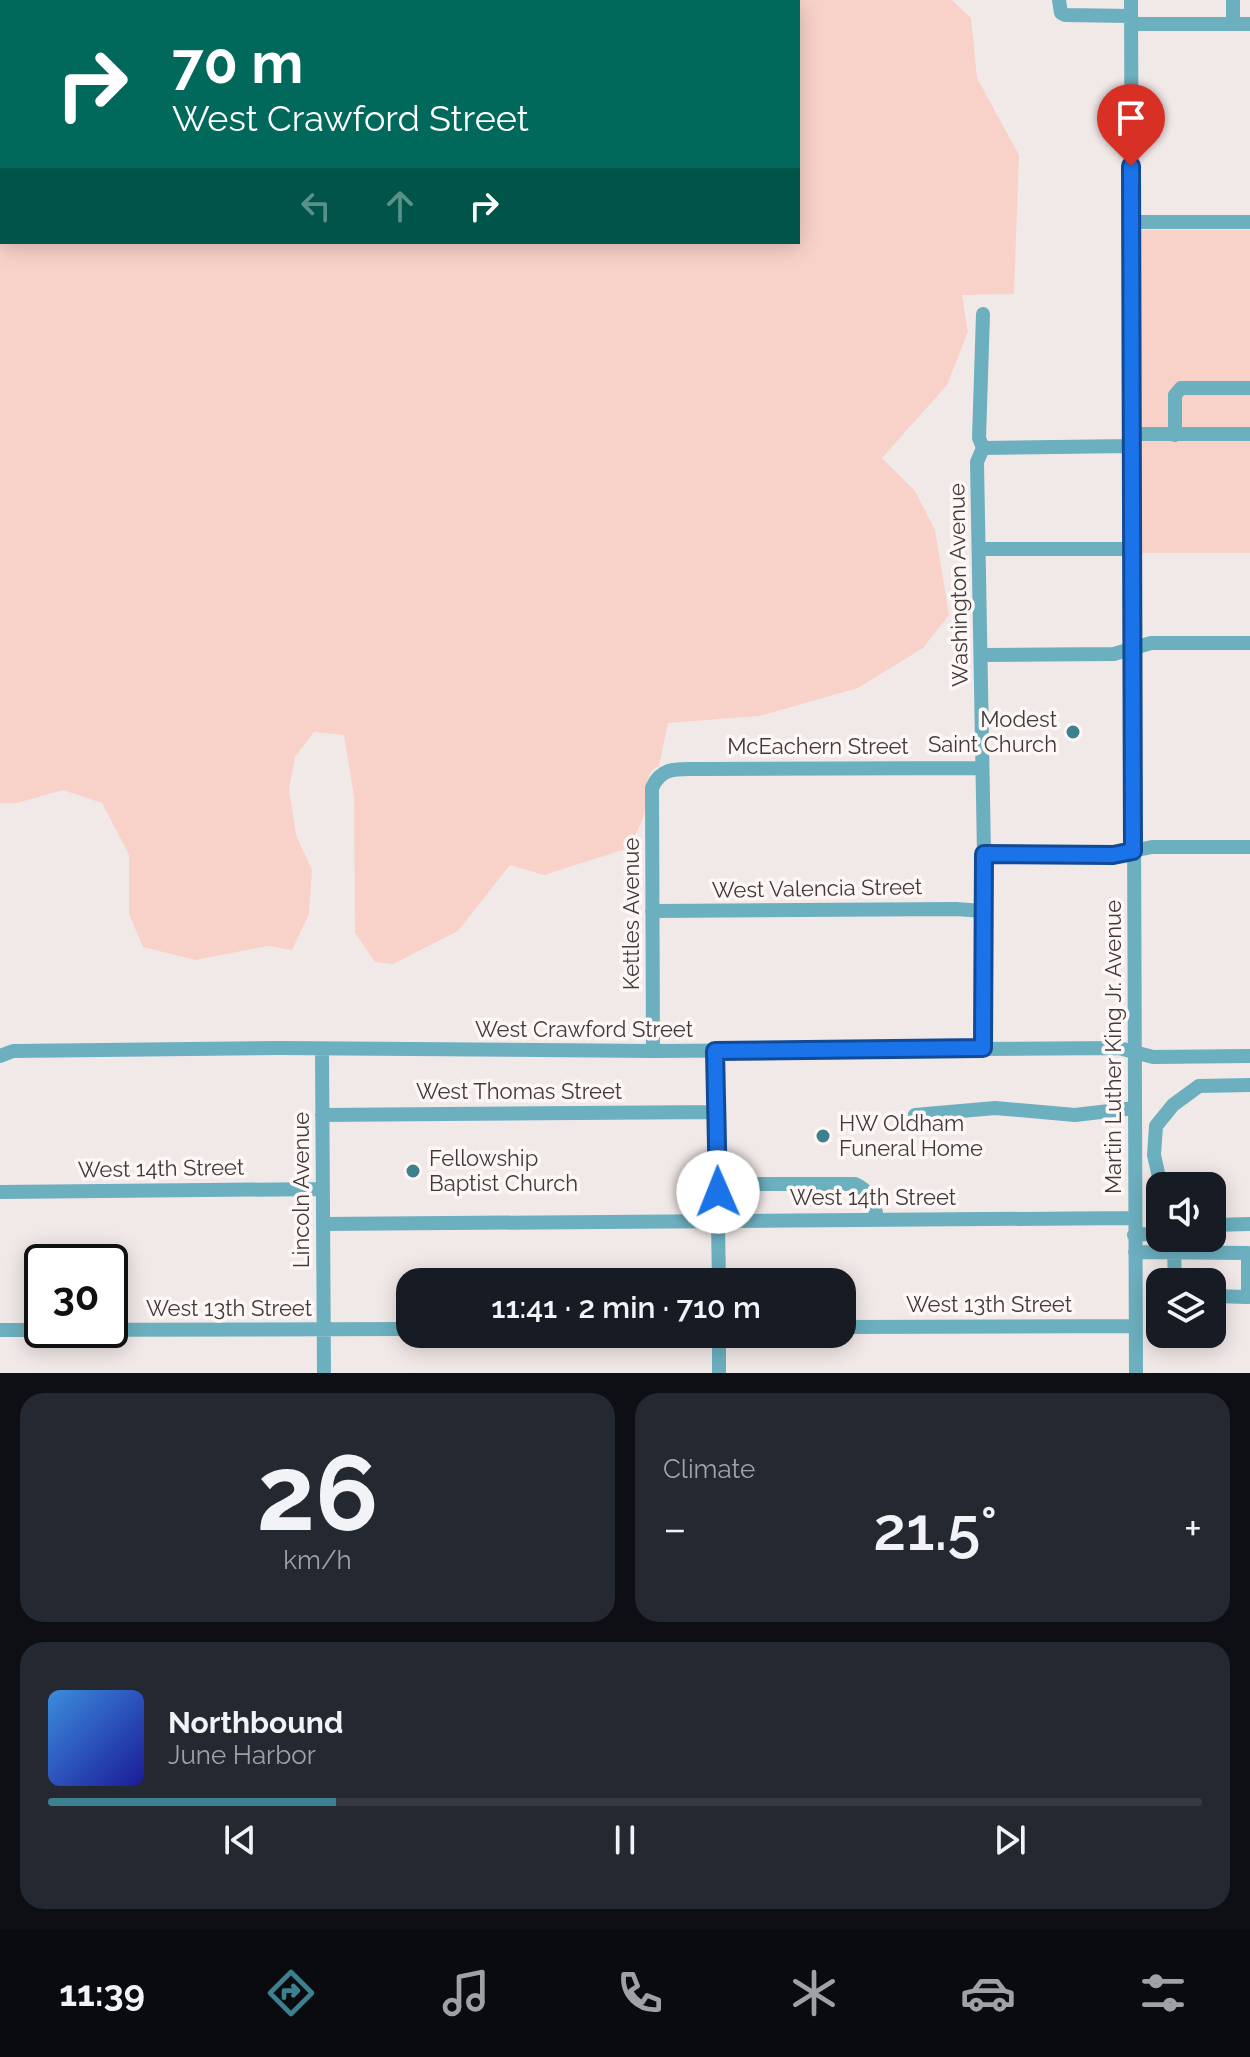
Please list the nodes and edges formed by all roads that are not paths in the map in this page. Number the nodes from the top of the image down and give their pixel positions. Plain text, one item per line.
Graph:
1 (1059, 0) edge
2 (1131, 0) edge
3 (1233, 0) edge
4 (1131, 20) junction
5 (1233, 24) junction
6 (1250, 24) edge
7 (1132, 222) junction
8 (1250, 222) edge
9 (983, 314) dead end
10 (1250, 388) edge
11 (1250, 434) edge
12 (1175, 435) junction
13 (1132, 440) junction
14 (983, 448) junction
15 (981, 549) junction
16 (1133, 549) junction
17 (1250, 643) edge
18 (1133, 649) junction
19 (981, 655) junction
20 (982, 768) junction
21 (656, 778) joint
22 (1250, 847) edge
23 (1133, 851) junction
24 (984, 854) junction
25 (652, 911) junction
26 (983, 911) junction
27 (983, 1048) junction
28 (322, 1050) junction
29 (653, 1051) junction
30 (715, 1051) junction
31 (6, 1053) edge
32 (1134, 1053) junction
33 (1250, 1056) edge
34 (1250, 1085) edge
35 (1135, 1108) junction
36 (716, 1112) junction
37 (322, 1115) junction
38 (915, 1115) dead end
39 (1158, 1172) edge
40 (718, 1184) junction
41 (323, 1189) junction
42 (0, 1192) edge
43 (1135, 1218) junction
44 (877, 1219) junction
45 (718, 1220) junction
46 (323, 1224) junction
47 (1250, 1224) edge
48 (1226, 1225) edge
49 (1146, 1234) edge
50 (1134, 1235) junction
51 (1135, 1252) junction
52 (1146, 1252) edge
53 (1174, 1252) joint
54 (719, 1268) edge
55 (1175, 1268) edge
56 (1226, 1296) edge
57 (1136, 1326) junction
58 (856, 1327) edge
59 (396, 1329) edge
60 (0, 1330) edge
61 (324, 1330) junction
62 (719, 1348) edge
63 (324, 1373) edge
64 (719, 1373) edge
65 (1136, 1373) edge

1 - 4 street
2 - 4 street, Martin Luther King Jr. Avenue
3 - 5 street
4 - 5 street
4 - 7 street, Martin Luther King Jr. Avenue
5 - 6 street
7 - 8 street
7 - 13 street, Martin Luther King Jr. Avenue
9 - 14 street, Washington Avenue
10 - 12 street
11 - 12 street
12 - 13 street
13 - 14 street
13 - 16 street, Martin Luther King Jr. Avenue
14 - 15 street, Washington Avenue
15 - 16 street
15 - 19 street, Washington Avenue
16 - 18 street, Martin Luther King Jr. Avenue
17 - 18 street
18 - 19 street
18 - 23 street, Martin Luther King Jr. Avenue
19 - 20 street, Washington Avenue
20 - 21 street, McEachern Street
20 - 24 street, Washington Avenue
21 - 25 street, Kettles Avenue
22 - 23 street
23 - 24 street
23 - 32 street, Martin Luther King Jr. Avenue
24 - 26 street, Washington Avenue
25 - 26 street, West Valencia Street
25 - 29 street, Kettles Avenue
26 - 27 street, Washington Avenue
27 - 30 street, West Crawford Street
27 - 32 street, West Crawford Street
28 - 29 street, West Crawford Street
28 - 31 street, West Crawford Street
28 - 37 street, Lincoln Avenue
29 - 30 street, West Crawford Street
30 - 36 street
32 - 33 street, West Crawford Street
32 - 35 street, Martin Luther King Jr. Avenue
34 - 39 street
35 - 38 street
35 - 43 street, Martin Luther King Jr. Avenue
36 - 37 street, West Thomas Street
36 - 40 street
37 - 41 street, Lincoln Avenue
40 - 44 street
40 - 45 street
41 - 42 street, West 14th Street
41 - 46 street, Lincoln Avenue
43 - 44 street, West 14th Street
43 - 50 street, Martin Luther King Jr. Avenue
44 - 45 street, West 14th Street
45 - 46 street, West 14th Street
45 - 54 street
46 - 61 street, Lincoln Avenue
47 - 48 street
49 - 50 street
50 - 51 street, Martin Luther King Jr. Avenue
51 - 52 street
51 - 57 street, Martin Luther King Jr. Avenue
53 - 55 street
53 - 56 street
57 - 58 street, West 13th Street
57 - 65 street, Martin Luther King Jr. Avenue
59 - 61 street, West 13th Street
60 - 61 street, West 13th Street
61 - 63 street, Lincoln Avenue
62 - 64 street

